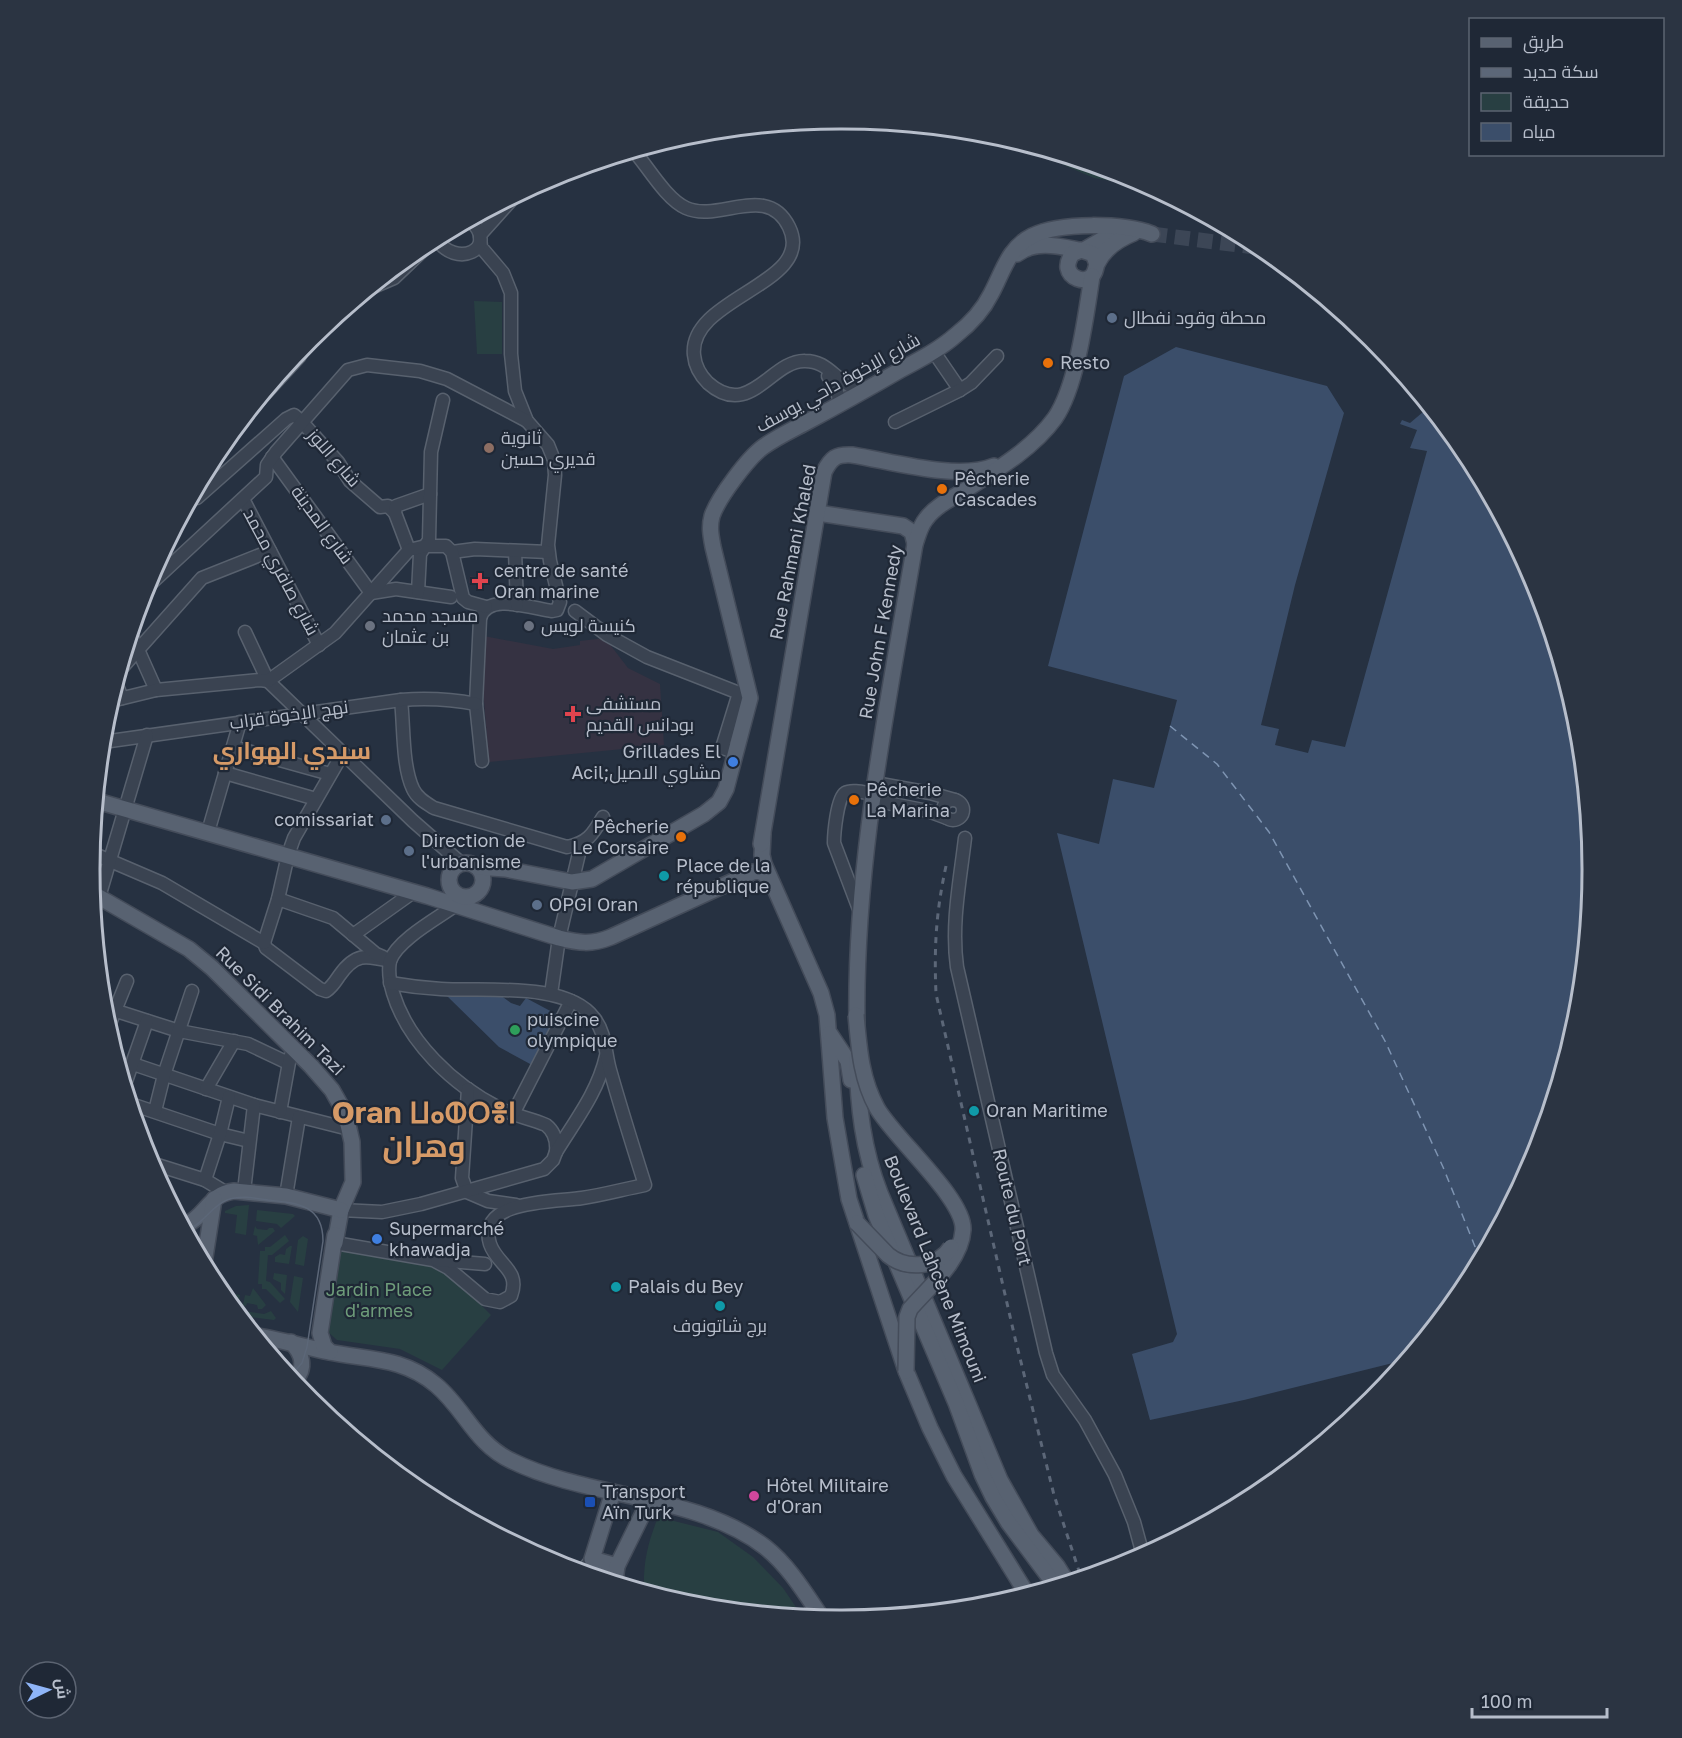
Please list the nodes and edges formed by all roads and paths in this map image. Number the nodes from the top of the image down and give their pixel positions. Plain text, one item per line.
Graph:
1 (639, 157) edge
2 (502, 211) edge
3 (474, 226) edge
4 (1134, 233) junction
5 (480, 236) junction
6 (441, 246) edge
7 (1081, 250) junction
8 (468, 254) junction
9 (1004, 266) junction
10 (1068, 266) junction
11 (503, 273) junction
12 (1089, 273) junction
13 (934, 351) junction
14 (997, 356) dead end
15 (814, 362) junction
16 (960, 390) junction
17 (864, 391) junction
18 (443, 400) dead end
19 (840, 405) junction
20 (301, 421) junction
21 (527, 421) junction
22 (895, 422) dead end
23 (272, 457) junction
24 (1010, 459) junction
25 (944, 471) junction
26 (205, 491) edge
27 (430, 494) junction
28 (958, 494) junction
29 (243, 499) junction
30 (395, 513) junction
31 (818, 513) junction
32 (915, 544) junction
33 (426, 546) junction
34 (449, 549) junction
35 (270, 550) junction
36 (409, 550) junction
37 (515, 551) junction
38 (548, 552) junction
39 (163, 572) edge
40 (418, 592) junction
41 (371, 593) junction
42 (451, 597) dead end
43 (517, 605) junction
44 (486, 607) junction
45 (575, 611) dead end
46 (244, 632) dead end
47 (136, 644) edge
48 (319, 645) junction
49 (139, 651) junction
50 (132, 658) edge
51 (268, 681) junction
52 (156, 690) junction
53 (121, 698) edge
54 (401, 700) junction
55 (476, 704) junction
56 (301, 714) junction
57 (240, 722) junction
58 (147, 735) junction
59 (112, 740) edge
60 (232, 747) junction
61 (736, 752) junction
62 (343, 753) junction
63 (482, 761) dead end
64 (225, 773) junction
65 (330, 774) junction
66 (874, 792) junction
67 (316, 799) junction
68 (955, 800) junction
69 (104, 803) edge
70 (126, 808) junction
71 (963, 812) junction
72 (603, 817) dead end
73 (949, 819) junction
74 (208, 832) junction
75 (763, 834) junction
76 (965, 838) junction
77 (581, 845) junction
78 (288, 855) junction
79 (100, 857) edge
80 (109, 862) junction
81 (474, 871) junction
82 (742, 875) junction
83 (572, 882) junction
84 (771, 882) junction
85 (101, 883) edge
86 (456, 892) junction
87 (419, 895) junction
88 (101, 898) edge
89 (278, 899) junction
90 (859, 909) junction
91 (353, 935) junction
92 (559, 938) junction
93 (264, 943) junction
94 (390, 961) junction
95 (127, 981) dead end
96 (390, 983) junction
97 (192, 991) dead end
98 (551, 994) junction
99 (571, 1001) junction
100 (113, 1002) edge
101 (114, 1010) edge
102 (856, 1016) junction
103 (147, 1021) junction
104 (179, 1030) junction
105 (829, 1032) junction
106 (234, 1041) junction
107 (290, 1055) junction
108 (606, 1055) junction
109 (133, 1064) junction
110 (130, 1073) edge
111 (164, 1075) junction
112 (206, 1089) junction
113 (468, 1089) junction
114 (229, 1097) junction
115 (254, 1105) junction
116 (140, 1107) edge
117 (155, 1111) junction
118 (280, 1112) junction
119 (513, 1114) junction
120 (299, 1117) junction
121 (349, 1129) junction
122 (220, 1134) junction
123 (249, 1141) junction
124 (556, 1152) junction
125 (164, 1167) edge
126 (205, 1180) junction
127 (244, 1191) junction
128 (466, 1192) junction
129 (220, 1195) junction
130 (286, 1196) junction
131 (317, 1203) junction
132 (954, 1204) junction
133 (516, 1205) junction
134 (342, 1210) junction
135 (191, 1222) edge
136 (857, 1223) junction
137 (335, 1243) junction
138 (207, 1250) edge
139 (433, 1260) junction
140 (485, 1264) dead end
141 (269, 1338) edge
142 (291, 1342) junction
143 (330, 1352) junction
144 (906, 1371) junction
145 (299, 1374) edge
146 (613, 1492) junction
147 (649, 1501) junction
148 (1140, 1546) edge
149 (592, 1559) junction
150 (588, 1564) edge
151 (616, 1574) edge
152 (1063, 1575) edge
153 (1050, 1579) edge
154 (1022, 1586) edge
155 (816, 1609) edge

1 - 15 street
2 - 5 street
3 - 5 street
4 - 7 main road
4 - 9 main road, شارع الإخوة داحي يوسف
4 - 12 main road
5 - 8 street
5 - 11 street
6 - 8 street
7 - 9 main road, شارع الإخوة داحي يوسف
7 - 10 main road
7 - 12 main road
8 - 11 street
9 - 10 main road
9 - 13 main road, شارع الإخوة داحي يوسف
10 - 12 main road
11 - 21 street
12 - 24 main road, Rue John F Kennedy
13 - 16 street
13 - 17 main road, شارع الإخوة داحي يوسف
14 - 16 street
15 - 17 street
15 - 19 street
16 - 22 street
17 - 19 main road, شارع الإخوة داحي يوسف
18 - 27 street
19 - 61 main road, شارع الإخوة داحي يوسف
20 - 21 street
20 - 23 street
20 - 26 street
20 - 30 street, شارع اللوز
21 - 38 street
23 - 29 street
23 - 41 street, شارع المدينة
24 - 25 main road, Rue Rahmani Khaled
24 - 28 main road, Rue John F Kennedy
25 - 28 main road
25 - 31 main road, Rue Rahmani Khaled
27 - 30 street
27 - 33 street
28 - 32 main road, Rue John F Kennedy
29 - 35 street, شارع صافري محمد
29 - 39 street
30 - 36 street
31 - 32 main road
31 - 75 main road, Rue Rahmani Khaled
32 - 66 main road, Rue John F Kennedy
33 - 34 street
33 - 36 street
33 - 40 street
34 - 37 street
34 - 44 street
35 - 48 street, شارع صافري محمد
35 - 49 street
36 - 41 street
37 - 38 street
37 - 43 street
38 - 43 street
40 - 41 street
40 - 42 street
41 - 48 street
43 - 44 street
44 - 55 street
45 - 61 street
46 - 51 street
47 - 49 street
48 - 51 street
49 - 50 street
49 - 52 street
51 - 52 street
51 - 56 street
52 - 53 street
54 - 55 street, نهج الإخوة قراب
54 - 56 street, نهج الإخوة قراب
54 - 77 street
55 - 63 street
56 - 57 street, نهج الإخوة قراب
56 - 62 street
57 - 58 street, نهج الإخوة قراب
57 - 60 street
58 - 59 street, نهج الإخوة قراب
58 - 70 street
60 - 64 street
60 - 65 street
61 - 83 main road, شارع الإخوة داحي يوسف
62 - 65 street
62 - 81 street
64 - 67 street
64 - 74 street
65 - 67 street
66 - 68 street
66 - 73 street
66 - 90 main road, Rue John F Kennedy
66 - 90 street
67 - 78 street
68 - 71 street
68 - 73 street
69 - 70 main road
70 - 74 main road
70 - 80 street
71 - 73 street
71 - 76 street, Route du Port
72 - 77 street
73 - 76 street
74 - 78 main road
75 - 82 main road
75 - 84 main road
76 - 148 street, Route du Port
77 - 83 street
78 - 87 main road
78 - 89 street
79 - 80 street
80 - 85 street
80 - 93 street
81 - 83 main road, شارع الإخوة داحي يوسف
81 - 86 main road
81 - 86 main road
82 - 84 main road
82 - 92 main road
83 - 92 street
84 - 105 main road
86 - 87 main road
86 - 87 main road
86 - 92 main road
86 - 94 street
87 - 91 street
88 - 107 main road, Rue Sidi Brahim Tazi
89 - 91 street
89 - 93 street
90 - 102 main road, Boulevard Lahcène Mimouni
91 - 94 street
92 - 98 street
93 - 94 street
94 - 96 street
95 - 100 street
96 - 98 street
96 - 113 street
97 - 104 street
98 - 99 street
99 - 108 street
99 - 119 street
101 - 103 street
102 - 132 main road, bridge
102 - 152 main road, Boulevard Lahcène Mimouni
103 - 104 street
103 - 109 street
104 - 106 street
104 - 111 street
105 - 136 main road
105 - 153 main road, Boulevard Lahcène Mimouni
106 - 107 street
106 - 112 street
107 - 118 street
107 - 121 main road, Rue Sidi Brahim Tazi
108 - 124 street
108 - 133 street
109 - 110 street
109 - 111 street
111 - 112 street
111 - 117 street
112 - 114 street
113 - 119 street
113 - 128 street
114 - 115 street
114 - 122 street
115 - 118 street
115 - 123 street
116 - 117 street
117 - 122 street
118 - 120 street
119 - 124 street
120 - 121 street
120 - 130 street
121 - 134 main road, Rue Sidi Brahim Tazi
122 - 123 street
122 - 126 street
123 - 127 street
124 - 128 street
125 - 126 street
126 - 129 street
127 - 129 main road
127 - 130 main road
128 - 133 street
128 - 134 street
129 - 135 main road
129 - 138 main road
130 - 131 main road
131 - 134 main road
131 - 137 main road
132 - 136 main road, bridge
132 - 144 main road, bridge
133 - 139 street
134 - 137 main road, Rue Sidi Brahim Tazi
136 - 144 main road
137 - 139 street
137 - 143 main road, Rue Sidi Brahim Tazi
139 - 140 street
141 - 142 main road
142 - 143 main road
142 - 145 main road
143 - 146 main road
144 - 154 main road
146 - 147 main road
146 - 149 main road
147 - 151 main road
147 - 155 main road
149 - 150 street
149 - 151 main road

